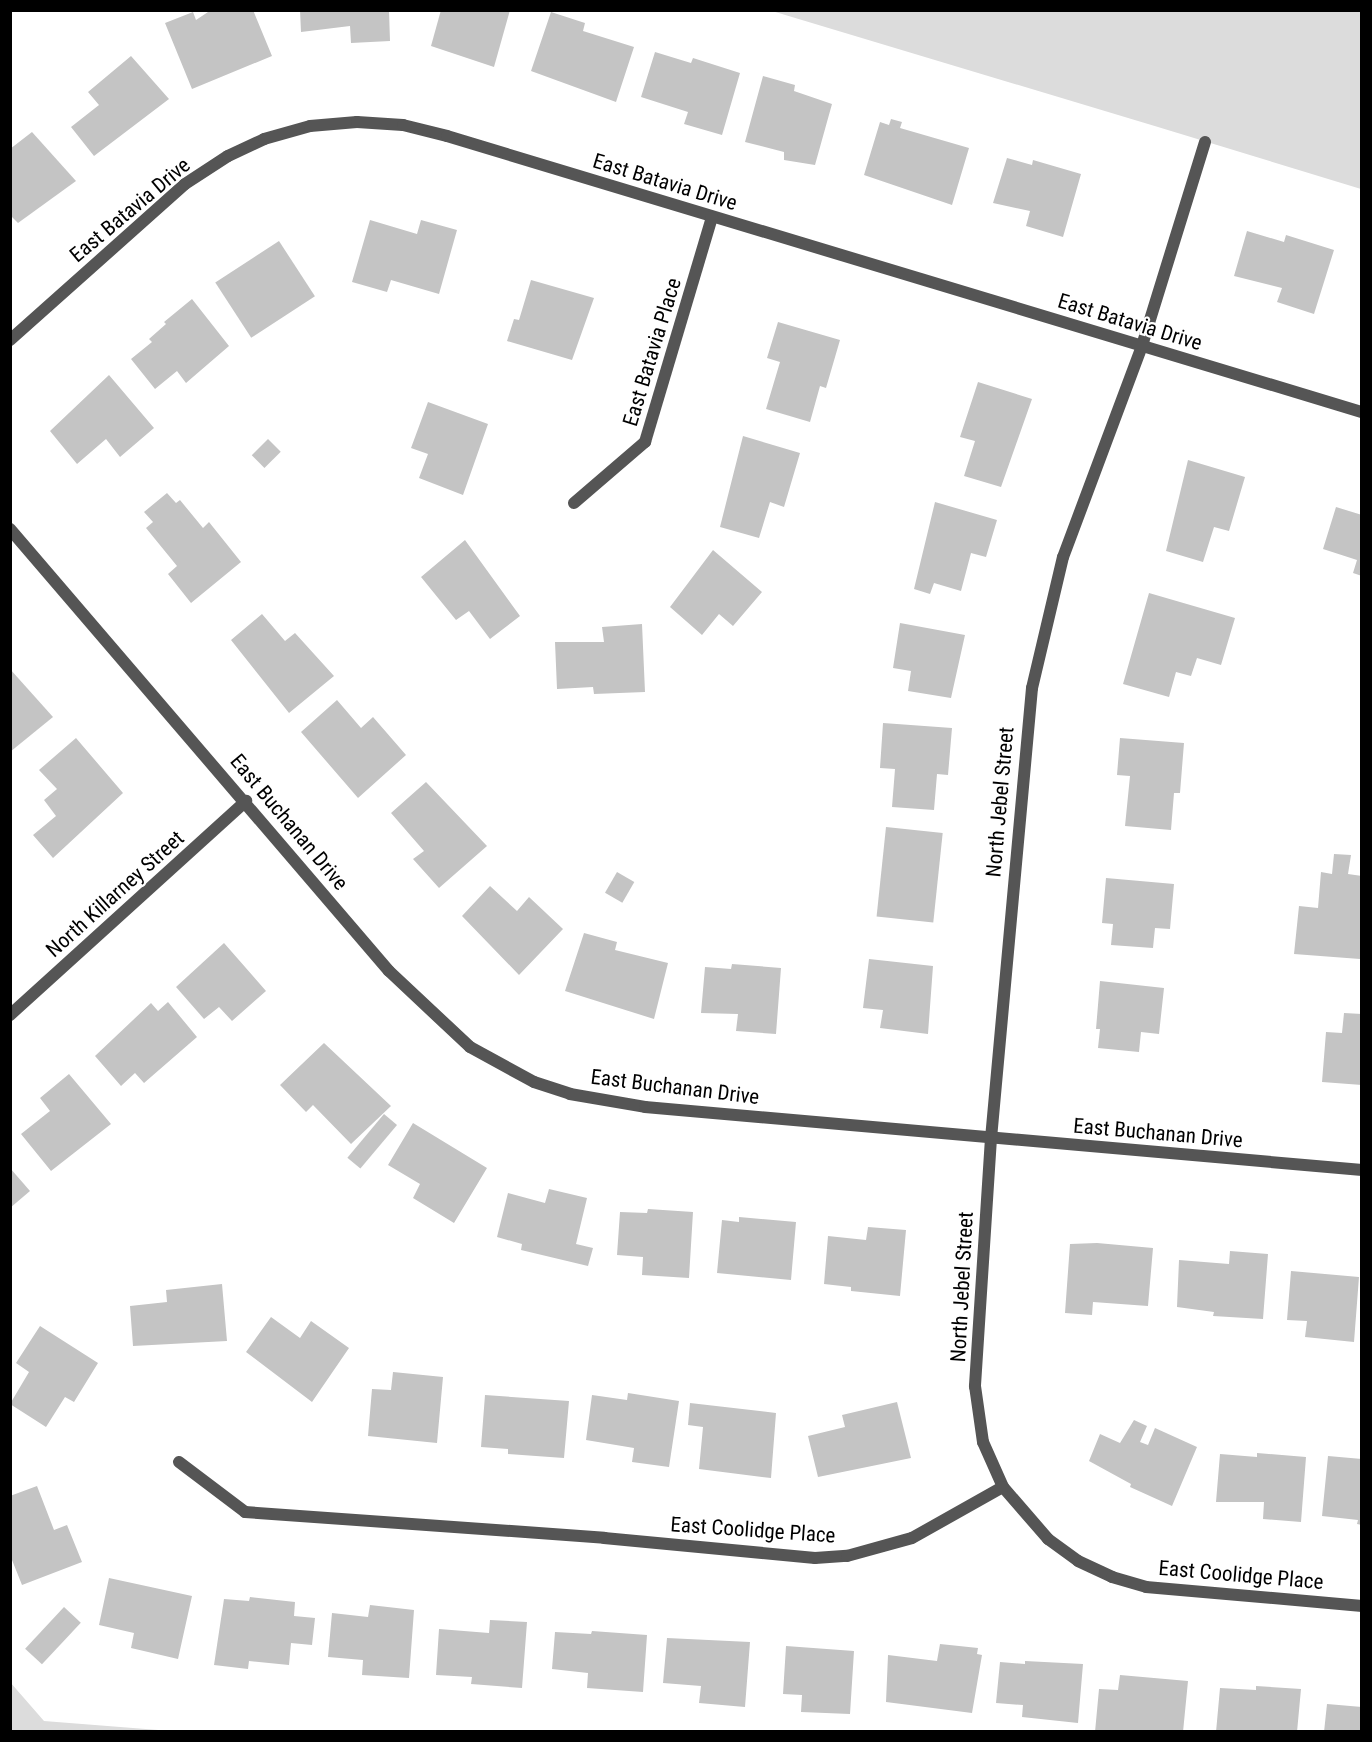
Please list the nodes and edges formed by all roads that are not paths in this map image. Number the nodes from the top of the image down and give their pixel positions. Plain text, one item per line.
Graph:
1 (1205, 142) dead end
2 (712, 217) junction
3 (10, 340) edge
4 (1142, 346) junction
5 (1362, 412) edge
6 (574, 503) dead end
7 (10, 529) edge
8 (246, 801) junction
9 (10, 1015) edge
10 (991, 1138) junction
11 (1362, 1170) edge
12 (179, 1462) dead end
13 (1003, 1487) junction
14 (1362, 1606) edge

1 - 4 street, North Jebel Street
2 - 3 street, East Batavia Drive
2 - 4 street, East Batavia Drive
2 - 6 street, East Batavia Place
4 - 5 street, East Batavia Drive
4 - 10 street, North Jebel Street
7 - 8 street, East Buchanan Drive
8 - 9 street, North Killarney Street
8 - 10 street, East Buchanan Drive
10 - 11 street, East Buchanan Drive
10 - 13 street, North Jebel Street
12 - 13 street, East Coolidge Place
13 - 14 street, East Coolidge Place

